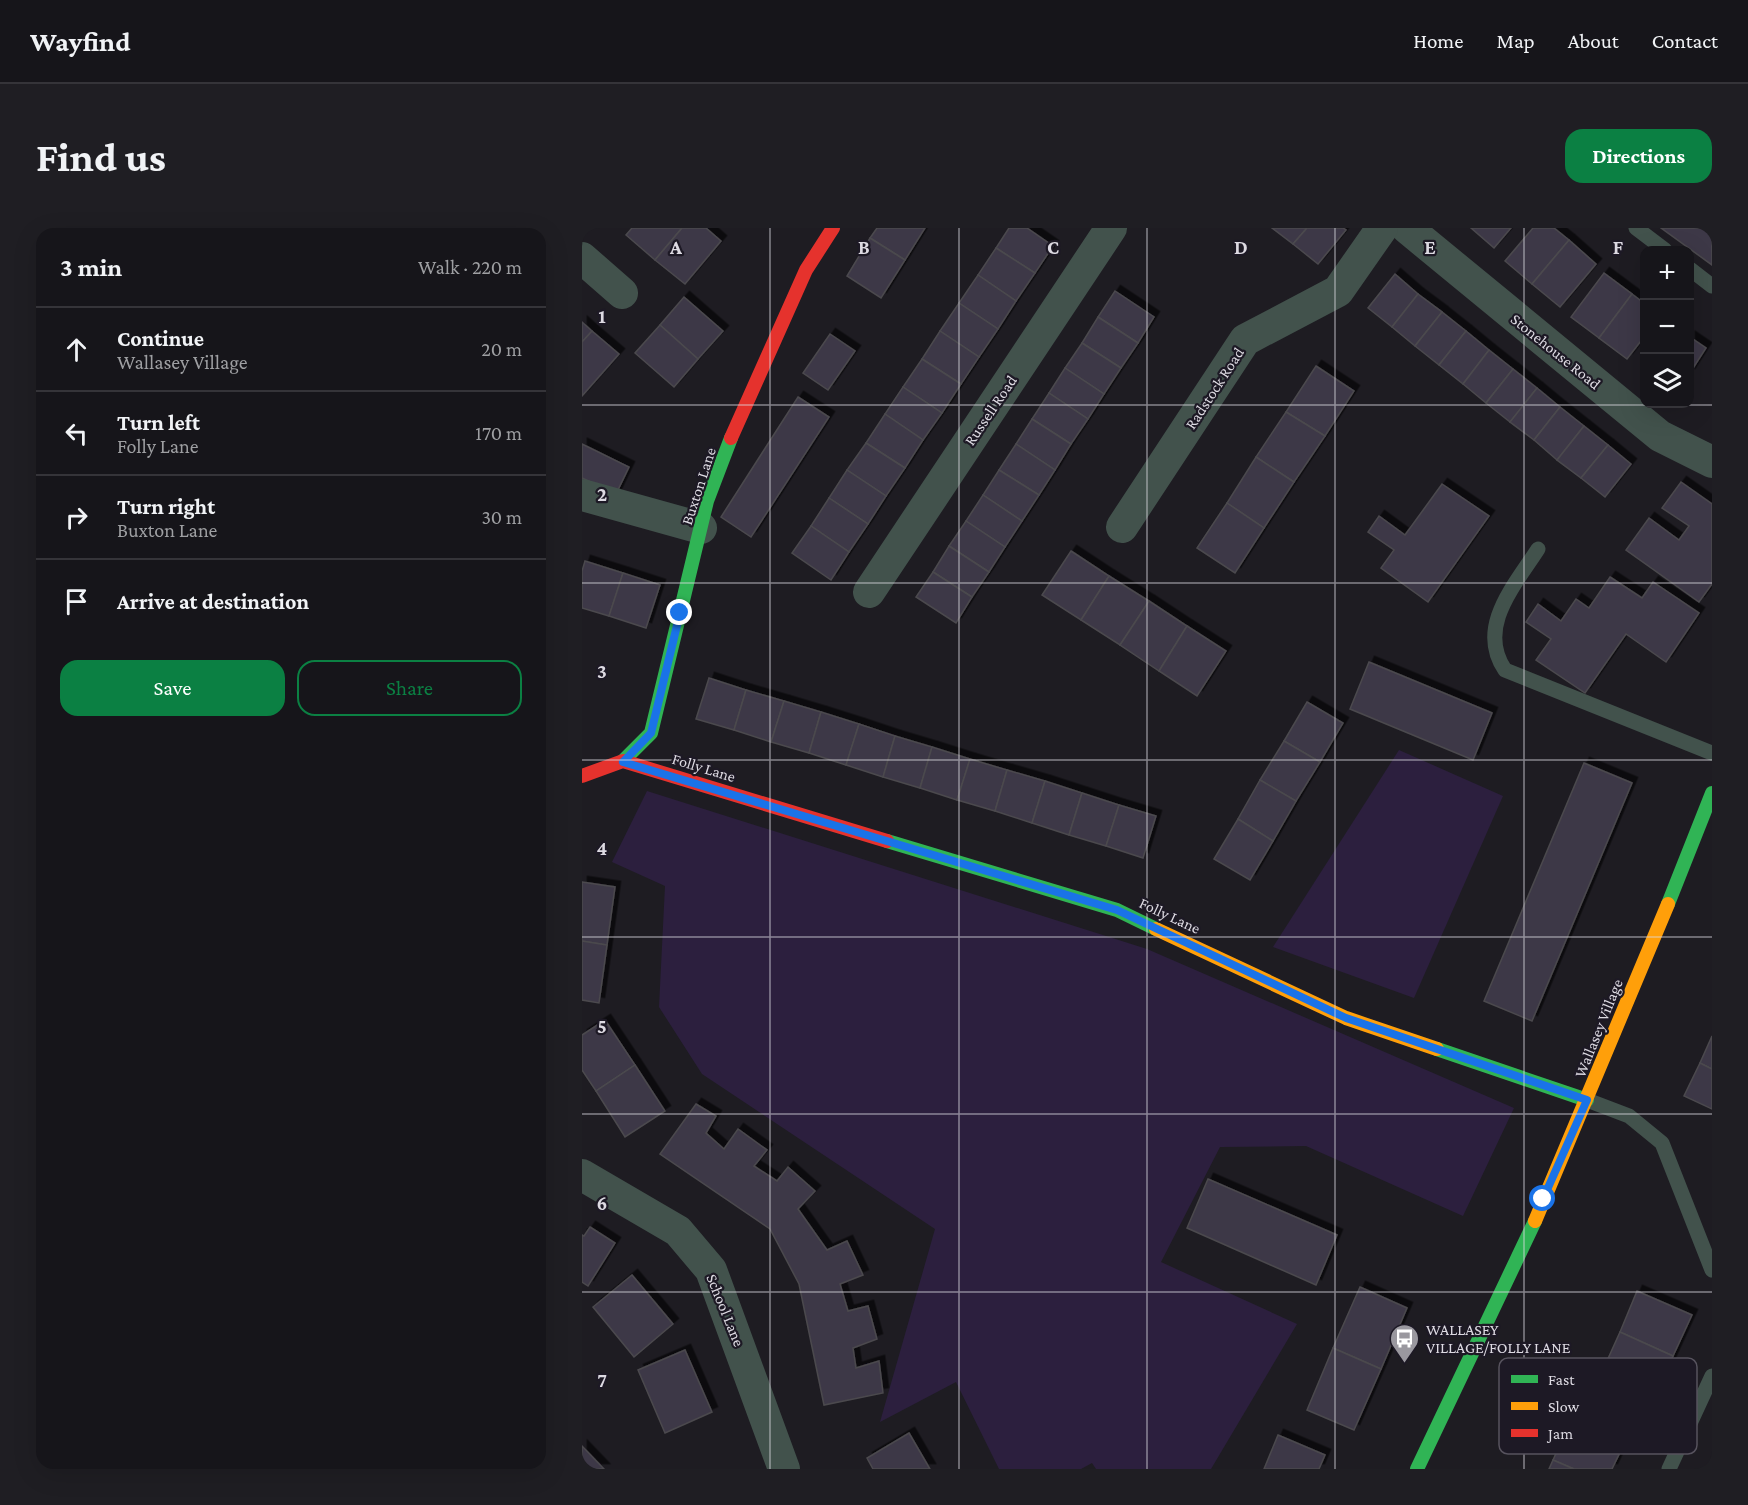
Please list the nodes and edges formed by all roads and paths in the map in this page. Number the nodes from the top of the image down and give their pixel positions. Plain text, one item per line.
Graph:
1 (833, 228) edge
2 (1111, 228) edge
3 (1382, 228) edge
4 (1407, 228) edge
5 (1636, 228) edge
6 (1660, 246) edge
7 (582, 258) edge
8 (1694, 273) edge
9 (1712, 286) edge
10 (622, 293) dead end
11 (1712, 462) edge
12 (582, 495) edge
13 (1122, 527) dead end
14 (701, 528) junction
15 (1538, 549) dead end
16 (869, 592) dead end
17 (1712, 753) edge
18 (623, 762) junction
19 (582, 776) edge
20 (1712, 793) edge
21 (1587, 1100) junction
22 (582, 1175) edge
23 (1712, 1270) edge
24 (1712, 1377) edge
25 (1697, 1409) edge
26 (1676, 1454) edge
27 (784, 1469) edge
28 (1417, 1469) edge
29 (1669, 1469) edge

1 - 14 street, Buxton Lane
2 - 16 street, Russell Road
3 - 13 street, Radstock Road
4 - 11 street, Stonehouse Road
5 - 6 lane
7 - 10 street
8 - 9 lane
12 - 14 street
14 - 18 street, Buxton Lane
15 - 17 lane
18 - 19 street
18 - 21 street, Folly Lane
20 - 21 street, Wallasey Village
21 - 23 lane, Folly Lane
21 - 28 street, Wallasey Village
22 - 27 street, School Lane
24 - 25 lane
26 - 29 lane

